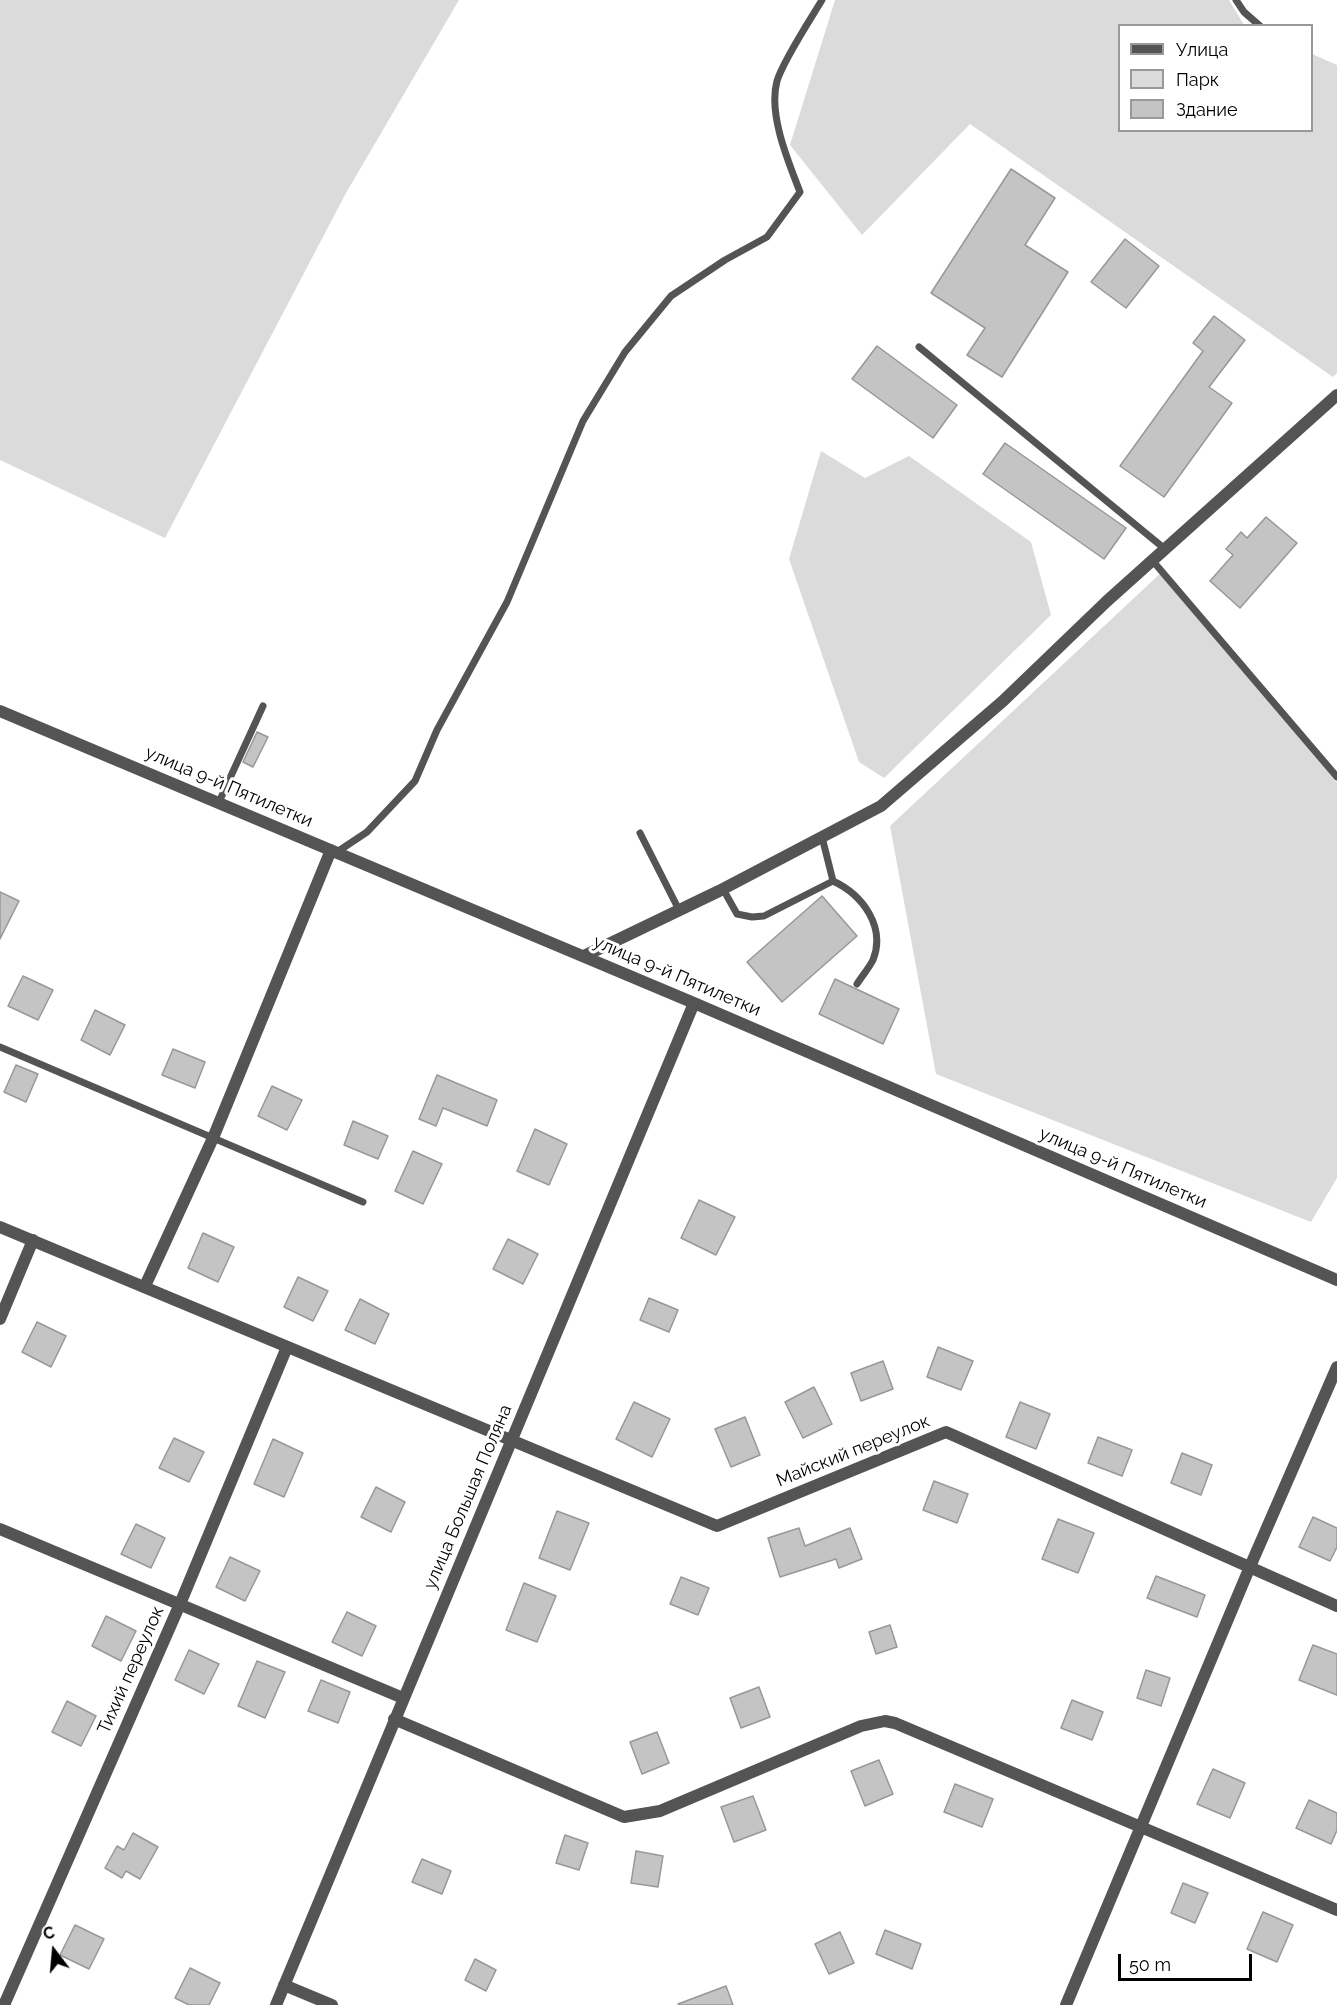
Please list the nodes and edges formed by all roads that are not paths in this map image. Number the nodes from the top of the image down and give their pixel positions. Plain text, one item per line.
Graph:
1 (822, 0) edge
2 (1236, 0) edge
3 (1258, 24) edge
4 (919, 347) dead end
5 (1337, 395) edge
6 (1165, 549) junction
7 (1152, 560) junction
8 (262, 706) dead end
9 (0, 711) edge
10 (1337, 777) edge
11 (219, 802) junction
12 (640, 833) dead end
13 (822, 837) junction
14 (334, 851) junction
15 (833, 881) junction
16 (723, 889) junction
17 (679, 910) junction
18 (584, 956) junction
19 (857, 984) dead end
20 (694, 1003) junction
21 (0, 1047) edge
22 (213, 1138) junction
23 (363, 1202) dead end
24 (0, 1227) edge
25 (33, 1239) junction
26 (1337, 1280) edge
27 (145, 1287) junction
28 (0, 1319) edge
29 (287, 1347) junction
30 (1337, 1367) edge
31 (511, 1441) junction
32 (0, 1529) edge
33 (1249, 1569) junction
34 (180, 1604) junction
35 (1337, 1606) edge
36 (403, 1698) junction
37 (394, 1719) junction
38 (1140, 1827) junction
39 (1337, 1910) edge
40 (284, 1985) junction
41 (4, 2005) edge
42 (276, 2005) edge
43 (332, 2005) edge
44 (1066, 2005) edge

1 - 14 lane
2 - 3 lane
4 - 6 lane
5 - 6 street
6 - 7 street
7 - 10 lane
7 - 13 street
8 - 11 lane
9 - 11 street, улица 9-й Пятилетки
11 - 14 street, улица 9-й Пятилетки
12 - 17 lane
13 - 15 lane
13 - 16 street
14 - 18 street, улица 9-й Пятилетки
14 - 22 street
15 - 16 lane
15 - 19 lane
16 - 17 street
17 - 18 street
18 - 20 street, улица 9-й Пятилетки
20 - 26 street, улица 9-й Пятилетки
20 - 31 street, улица Большая Поляна
21 - 22 lane
22 - 23 lane
22 - 27 street
24 - 25 street, Майский переулок
25 - 27 street, Майский переулок
25 - 28 street
27 - 29 street, Майский переулок
29 - 31 street, Майский переулок
29 - 34 street, Тихий переулок
30 - 33 street
31 - 33 street, Майский переулок
31 - 36 street, улица Большая Поляна
32 - 34 street
33 - 35 street, Майский переулок
33 - 38 street
34 - 36 street
34 - 41 street, Тихий переулок
36 - 37 street, улица Большая Поляна
37 - 38 street
37 - 40 street, улица Большая Поляна
38 - 39 street
38 - 44 street
40 - 42 street, улица Большая Поляна
40 - 43 street

